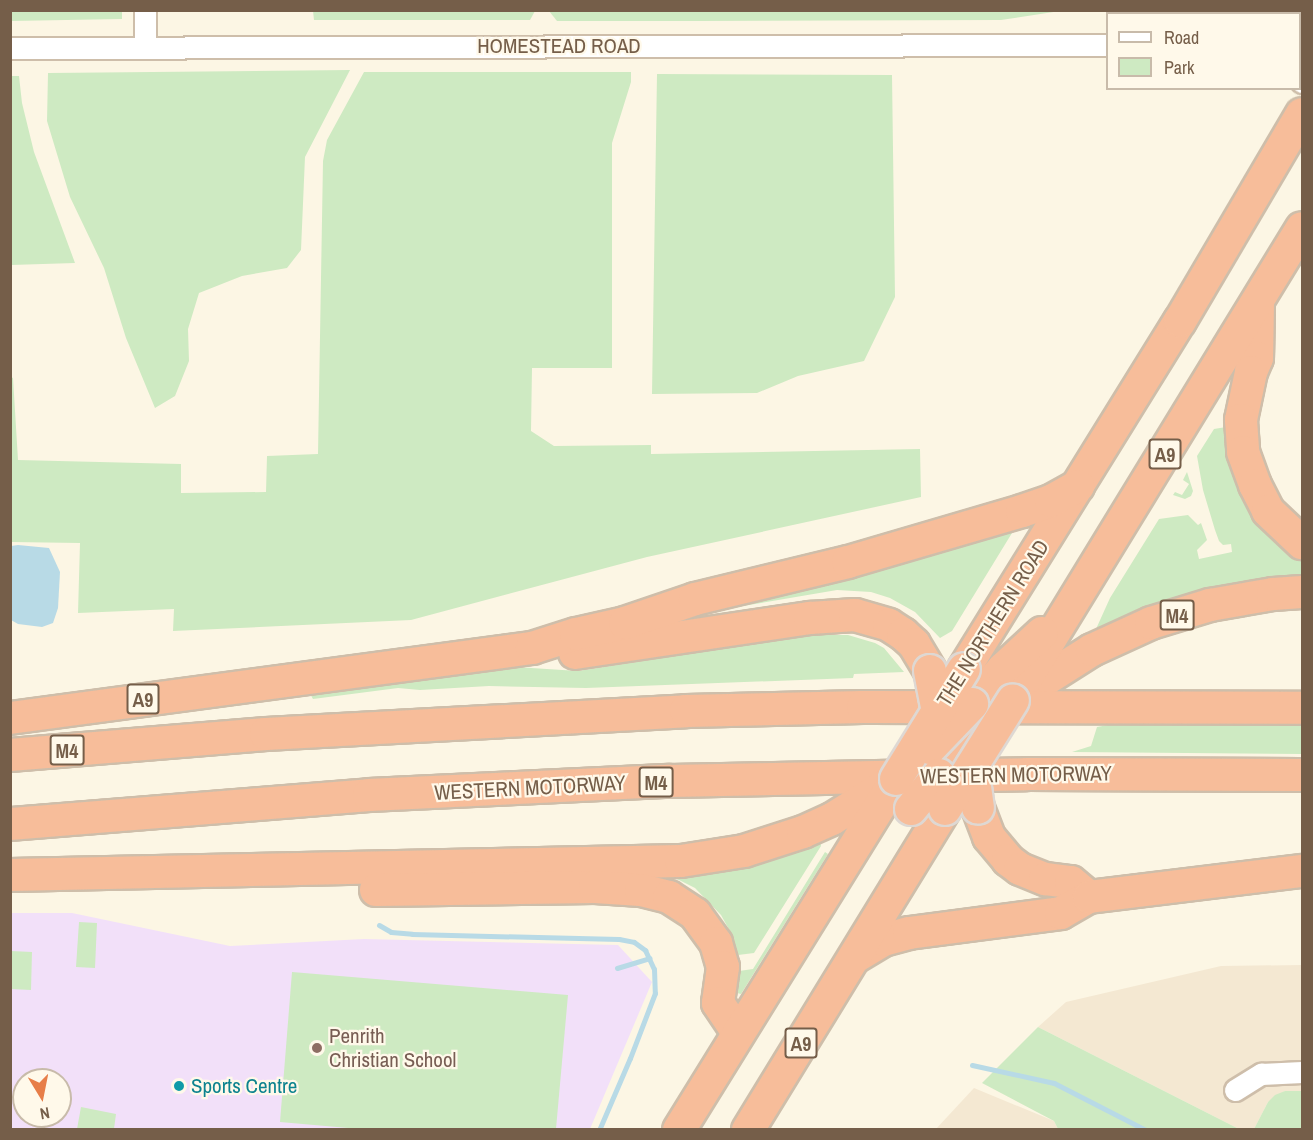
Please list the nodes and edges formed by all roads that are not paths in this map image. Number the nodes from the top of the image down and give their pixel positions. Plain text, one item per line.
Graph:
1 (145, 10) edge
2 (1106, 45) edge
3 (10, 48) edge
4 (145, 48) junction
5 (1302, 114) edge
6 (1302, 228) edge
7 (1258, 302) junction
8 (1078, 486) junction
9 (1302, 543) edge
10 (1302, 592) edge
11 (532, 648) junction
12 (1008, 669) junction
13 (972, 704) junction
14 (1302, 708) edge
15 (10, 718) edge
16 (938, 726) junction
17 (971, 753) junction
18 (10, 755) edge
19 (939, 775) junction
20 (1302, 775) edge
21 (897, 779) junction
22 (929, 809) junction
23 (10, 824) edge
24 (856, 846) junction
25 (1302, 871) edge
26 (10, 875) edge
27 (10, 895) edge
28 (1089, 897) junction
29 (855, 957) junction
30 (738, 1033) junction
31 (1302, 1072) edge
32 (1235, 1090) dead end
33 (679, 1130) edge
34 (748, 1130) edge

1 - 4 street
2 - 4 street, HOMESTEAD ROAD
3 - 4 street, HOMESTEAD ROAD
5 - 8 highway, THE NORTHERN ROAD / A9
6 - 7 highway, THE NORTHERN ROAD / A9
7 - 9 highway
7 - 12 highway, THE NORTHERN ROAD / A9
8 - 11 highway, A9
8 - 12 highway, THE NORTHERN ROAD / A9
10 - 12 highway, M4
11 - 15 highway, A9
11 - 16 highway, bridge
12 - 13 highway
12 - 16 highway, THE NORTHERN ROAD / A9, bridge
12 - 17 highway, THE NORTHERN ROAD / A9, bridge
13 - 16 highway, bridge
13 - 17 highway
14 - 18 highway, M4
16 - 19 highway
16 - 21 highway, THE NORTHERN ROAD / A9, bridge
17 - 19 highway
17 - 22 highway, THE NORTHERN ROAD / A9, bridge
17 - 28 highway, bridge
19 - 22 highway, bridge
20 - 23 highway, WESTERN MOTORWAY / M4
21 - 24 highway, THE NORTHERN ROAD / A9
21 - 26 highway
22 - 24 highway
22 - 29 highway, THE NORTHERN ROAD / A9
24 - 30 highway, THE NORTHERN ROAD / A9
25 - 28 highway, A9
27 - 30 highway
28 - 29 highway, A9
29 - 34 highway, THE NORTHERN ROAD / A9
30 - 33 highway, THE NORTHERN ROAD / A9
31 - 32 street

